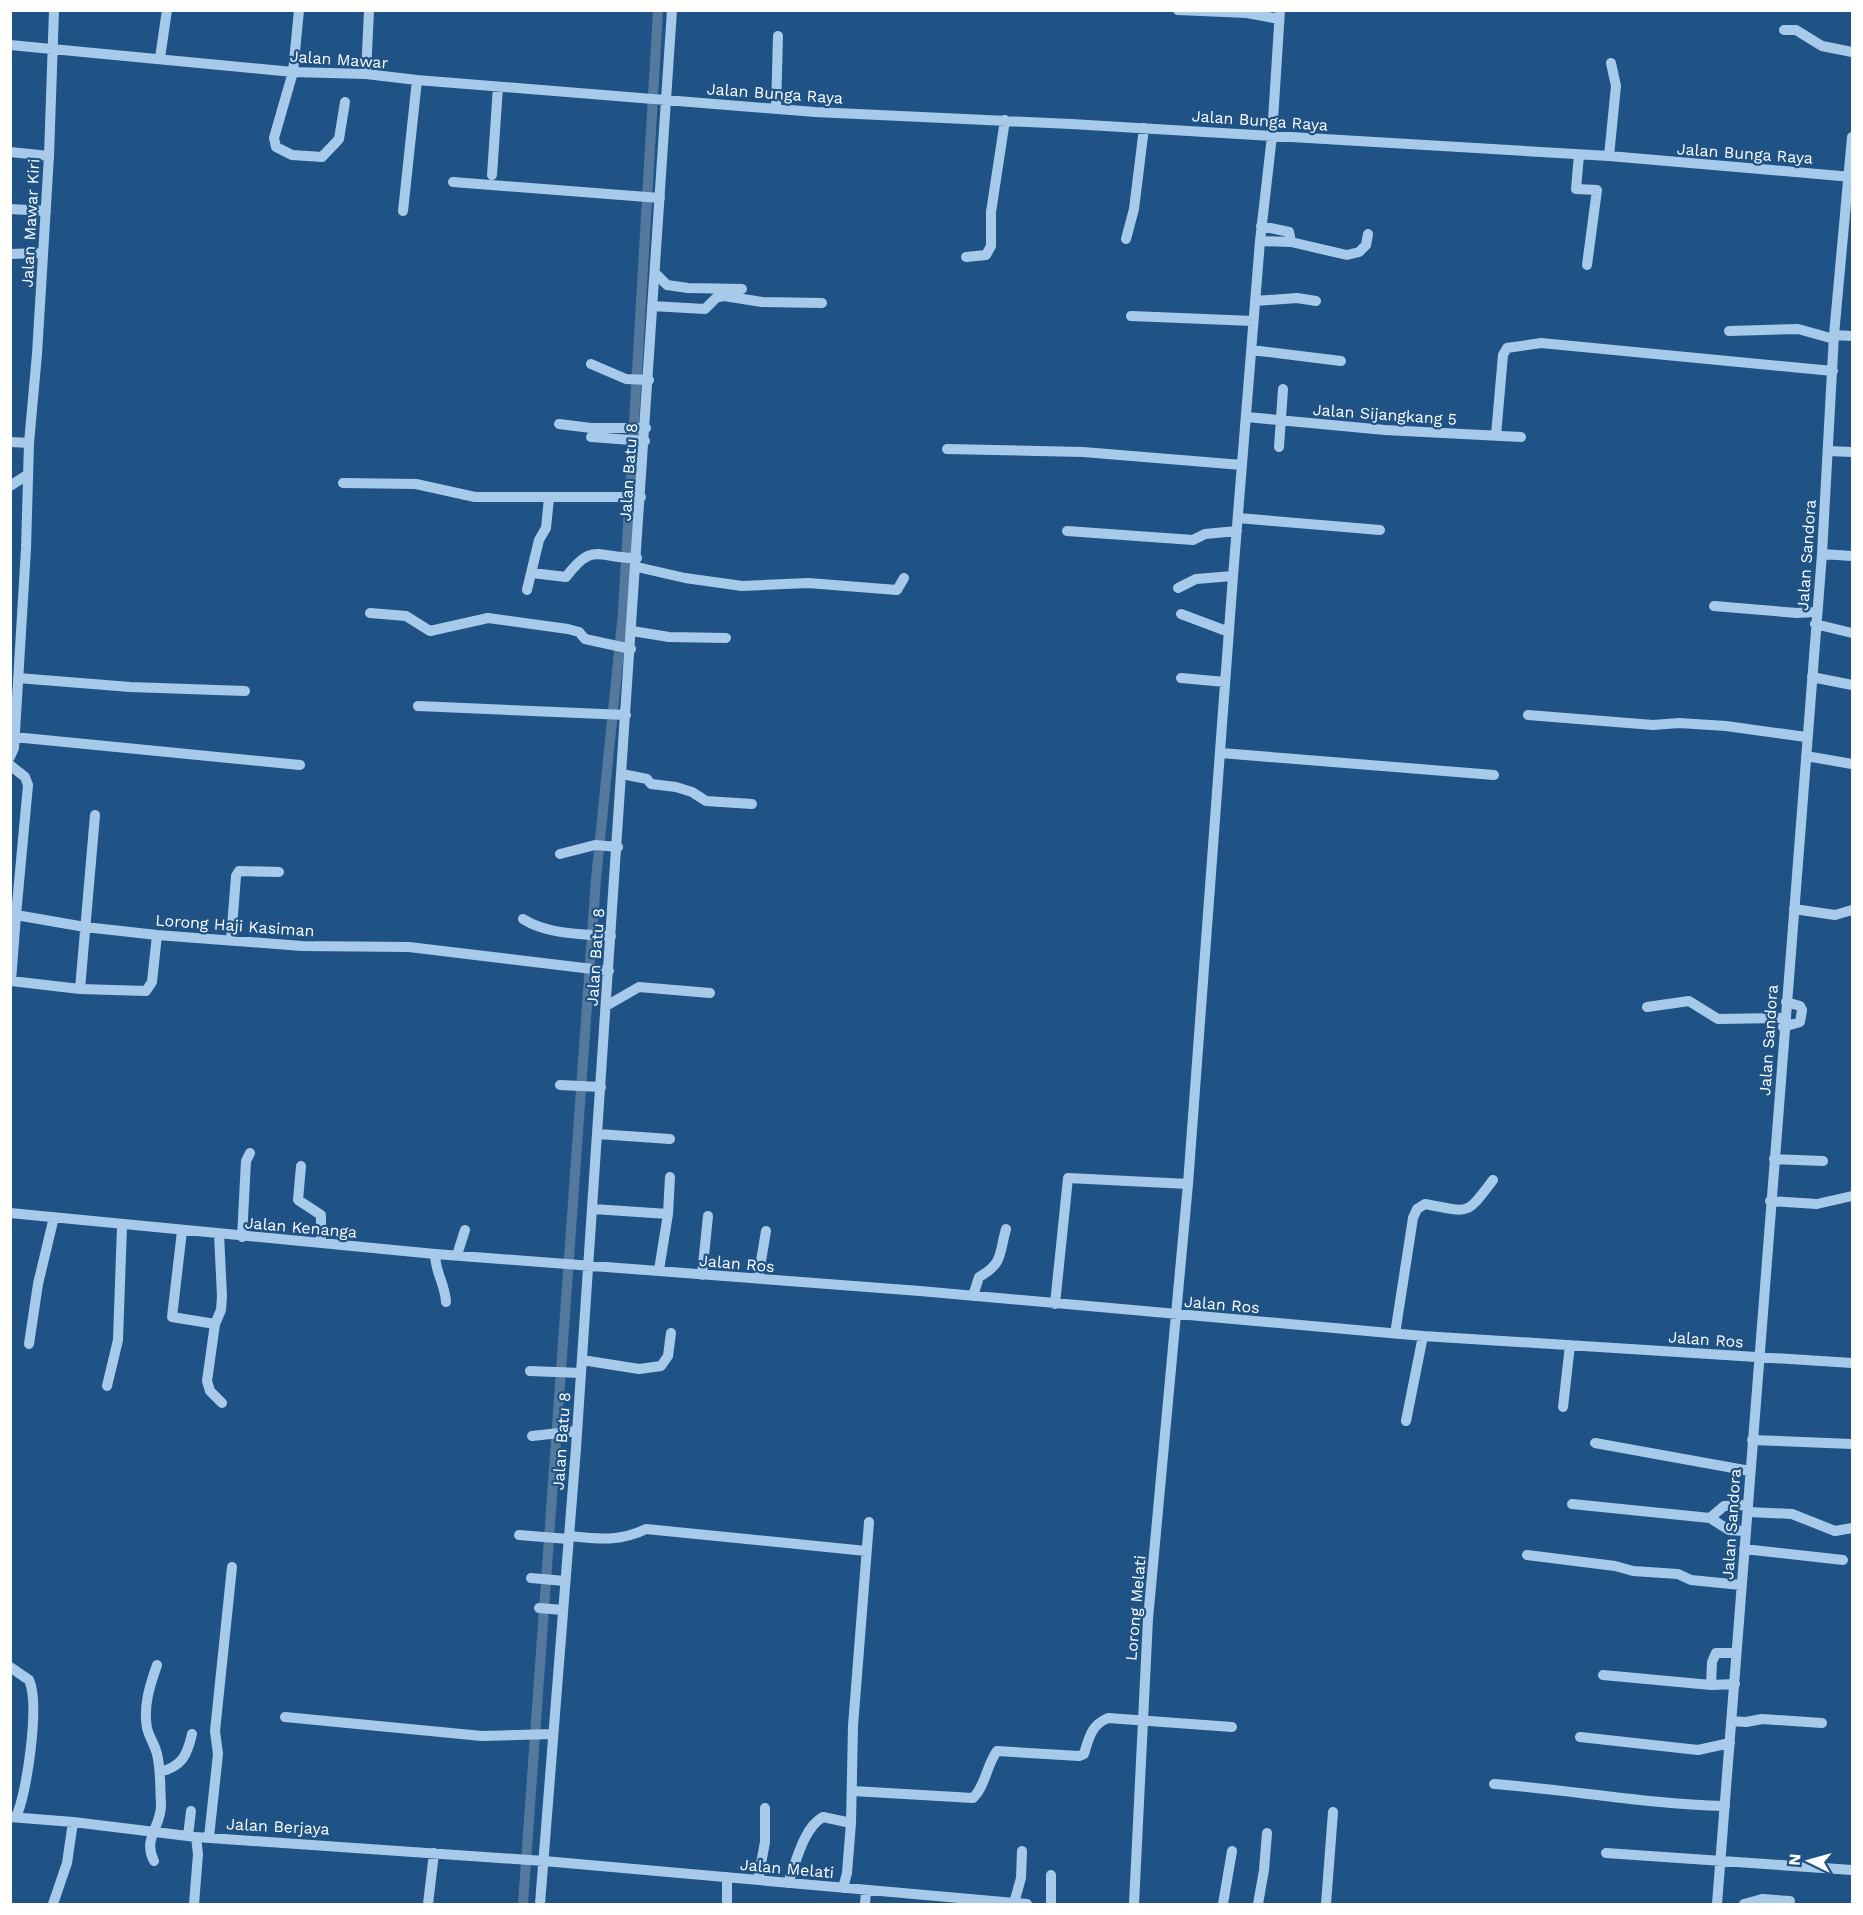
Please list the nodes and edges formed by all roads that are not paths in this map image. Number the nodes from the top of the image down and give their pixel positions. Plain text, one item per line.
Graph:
1 (54, 10) edge
2 (167, 10) edge
3 (299, 10) edge
4 (369, 10) edge
5 (672, 10) edge
6 (1178, 10) edge
7 (1279, 15) edge
8 (1784, 30) dead end
9 (778, 36) dead end
10 (10, 45) edge
11 (52, 48) junction
12 (1852, 52) edge
13 (160, 58) junction
14 (1611, 63) dead end
15 (293, 72) junction
16 (366, 74) junction
17 (417, 80) junction
18 (498, 87) junction
19 (663, 99) junction
20 (345, 102) dead end
21 (776, 109) junction
22 (1005, 120) junction
23 (1144, 128) junction
24 (1272, 136) junction
25 (1852, 136) edge
26 (10, 152) edge
27 (1579, 155) junction
28 (49, 156) junction
29 (1609, 156) junction
30 (492, 175) dead end
31 (1851, 177) edge
32 (453, 182) dead end
33 (660, 198) junction
34 (10, 209) edge
35 (46, 211) junction
36 (403, 211) dead end
37 (1261, 226) junction
38 (1368, 234) dead end
39 (1126, 239) dead end
40 (1260, 241) junction
41 (1291, 242) junction
42 (43, 253) junction
43 (10, 254) edge
44 (966, 257) dead end
45 (1587, 265) dead end
46 (656, 274) junction
47 (742, 289) dead end
48 (1255, 301) junction
49 (1316, 301) dead end
50 (822, 303) dead end
51 (652, 306) junction
52 (1131, 316) dead end
53 (1253, 321) junction
54 (1729, 331) dead end
55 (1852, 336) edge
56 (1834, 337) junction
57 (1251, 350) junction
58 (1341, 361) dead end
59 (591, 364) dead end
60 (1833, 371) junction
61 (640, 380) junction
62 (1283, 389) dead end
63 (1247, 417) junction
64 (1282, 421) junction
65 (559, 424) dead end
66 (638, 428) junction
67 (1496, 435) junction
68 (591, 437) junction
69 (1521, 437) dead end
70 (637, 440) junction
71 (10, 442) edge
72 (29, 443) junction
73 (1279, 447) dead end
74 (947, 449) dead end
75 (1828, 451) junction
76 (1852, 452) edge
77 (1242, 465) junction
78 (27, 475) junction
79 (343, 483) dead end
80 (10, 486) edge
81 (638, 497) junction
82 (549, 498) junction
83 (1238, 518) junction
84 (1380, 530) dead end
85 (1067, 531) dead end
86 (1237, 531) junction
87 (1822, 554) junction
88 (1852, 556) edge
89 (635, 561) junction
90 (532, 573) junction
91 (1233, 576) junction
92 (904, 578) dead end
93 (1178, 588) dead end
94 (527, 590) dead end
95 (1714, 606) dead end
96 (1816, 612) junction
97 (16, 613) edge
98 (370, 613) dead end
99 (1181, 614) dead end
100 (1815, 624) junction
101 (632, 631) junction
102 (1229, 632) junction
103 (1852, 633) edge
104 (726, 638) dead end
105 (628, 648) junction
106 (1812, 677) junction
107 (18, 678) junction
108 (1181, 678) dead end
109 (1225, 682) junction
110 (1852, 685) edge
111 (245, 691) dead end
112 (418, 706) dead end
113 (622, 715) junction
114 (1528, 715) dead end
115 (14, 737) junction
116 (1806, 737) junction
117 (1221, 753) junction
118 (1806, 756) junction
119 (10, 757) edge
120 (1852, 764) edge
121 (10, 765) edge
122 (300, 765) dead end
123 (622, 774) junction
124 (1494, 775) dead end
125 (752, 804) dead end
126 (95, 815) dead end
127 (618, 847) junction
128 (560, 854) dead end
129 (279, 872) dead end
130 (1794, 909) junction
131 (1852, 910) edge
132 (16, 915) junction
133 (523, 919) dead end
134 (85, 927) junction
135 (157, 935) junction
136 (611, 936) junction
137 (231, 940) junction
138 (603, 971) junction
139 (11, 981) edge
140 (80, 989) junction
141 (710, 993) dead end
142 (1786, 1002) junction
143 (606, 1006) junction
144 (1647, 1007) dead end
145 (1784, 1023) junction
146 (560, 1085) dead end
147 (595, 1086) junction
148 (598, 1134) junction
149 (670, 1139) dead end
150 (250, 1153) dead end
151 (1774, 1159) junction
152 (1823, 1161) dead end
153 (301, 1166) dead end
154 (670, 1177) dead end
155 (1494, 1180) dead end
156 (1188, 1184) junction
157 (1852, 1196) edge
158 (1770, 1201) junction
159 (593, 1209) junction
160 (10, 1213) edge
161 (668, 1214) junction
162 (708, 1216) dead end
163 (54, 1217) junction
164 (122, 1226) junction
165 (1006, 1229) dead end
166 (465, 1230) dead end
167 (182, 1231) junction
168 (766, 1232) dead end
169 (219, 1234) junction
170 (242, 1237) junction
171 (321, 1242) junction
172 (435, 1254) junction
173 (458, 1255) junction
174 (584, 1266) junction
175 (659, 1270) junction
176 (702, 1275) junction
177 (758, 1280) junction
178 (973, 1296) junction
179 (446, 1302) dead end
180 (1054, 1304) junction
181 (1177, 1316) junction
182 (215, 1324) junction
183 (671, 1333) dead end
184 (1395, 1334) junction
185 (1423, 1336) junction
186 (29, 1344) dead end
187 (1570, 1346) junction
188 (1758, 1358) junction
189 (582, 1360) junction
190 (1852, 1363) edge
191 (530, 1371) dead end
192 (576, 1373) junction
193 (107, 1386) dead end
194 (222, 1403) dead end
195 (1563, 1407) dead end
196 (1406, 1421) dead end
197 (571, 1431) junction
198 (532, 1436) dead end
199 (1752, 1440) junction
200 (1595, 1443) dead end
201 (1852, 1444) edge
202 (1750, 1471) junction
203 (1572, 1504) dead end
204 (1747, 1508) junction
205 (1710, 1518) junction
206 (869, 1522) dead end
207 (1852, 1528) edge
208 (1744, 1531) junction
209 (519, 1535) dead end
210 (568, 1537) junction
211 (1744, 1549) junction
212 (866, 1551) junction
213 (1527, 1555) dead end
214 (1843, 1560) dead end
215 (232, 1568) dead end
216 (531, 1578) dead end
217 (560, 1580) junction
218 (1741, 1585) junction
219 (544, 1608) dead end
220 (563, 1610) junction
221 (1736, 1653) junction
222 (158, 1665) dead end
223 (10, 1667) edge
224 (1603, 1675) dead end
225 (1735, 1684) junction
226 (1711, 1686) junction
227 (285, 1717) dead end
228 (1142, 1721) junction
229 (1731, 1721) junction
230 (1822, 1723) dead end
231 (1232, 1727) dead end
232 (192, 1734) dead end
233 (553, 1734) junction
234 (1580, 1737) dead end
235 (1730, 1743) junction
236 (160, 1772) junction
237 (1494, 1784) dead end
238 (853, 1791) junction
239 (1725, 1806) junction
240 (765, 1808) dead end
241 (191, 1811) dead end
242 (1334, 1812) dead end
243 (13, 1817) edge
244 (73, 1822) junction
245 (850, 1823) junction
246 (151, 1832) junction
247 (1267, 1833) dead end
248 (192, 1837) junction
249 (209, 1837) junction
250 (1022, 1851) dead end
251 (1232, 1851) dead end
252 (434, 1852) junction
253 (1606, 1853) dead end
254 (1720, 1859) junction
255 (154, 1861) dead end
256 (544, 1861) junction
257 (1852, 1870) edge
258 (1051, 1875) dead end
259 (727, 1877) junction
260 (758, 1880) junction
261 (788, 1883) junction
262 (843, 1888) junction
263 (866, 1891) junction
264 (1790, 1901) dead end
265 (1014, 1903) junction
266 (53, 1905) edge
267 (194, 1905) edge
268 (428, 1905) edge
269 (540, 1905) edge
270 (727, 1905) edge
271 (865, 1905) edge
272 (1027, 1905) edge
273 (1051, 1905) edge
274 (1134, 1905) edge
275 (1223, 1905) edge
276 (1258, 1905) edge
277 (1326, 1905) edge
278 (1717, 1905) edge
279 (1744, 1905) edge

1 - 11 street, Jalan Mawar Kiri
2 - 13 street
3 - 15 street
4 - 16 street
5 - 19 street, Jalan Batu 8
6 - 7 street
7 - 24 street, Lorong Melati
8 - 12 street
9 - 21 street
10 - 11 street, Jalan Mawar
11 - 13 street, Jalan Mawar
11 - 28 street, Jalan Mawar Kiri
13 - 15 street, Jalan Mawar
14 - 29 street
15 - 16 street, Jalan Mawar
15 - 20 street
16 - 17 street, Jalan Mawar
17 - 18 street, Jalan Mawar
17 - 36 street
18 - 19 street, Jalan Mawar
18 - 30 street
19 - 21 street, Jalan Bunga Raya
19 - 33 street, Jalan Batu 8
21 - 22 street, Jalan Bunga Raya
22 - 23 street, Jalan Bunga Raya
22 - 44 street
23 - 24 street, Jalan Bunga Raya
23 - 39 street
24 - 27 street, Jalan Bunga Raya
24 - 37 street, Lorong Melati
25 - 31 street, Jalan Sandora
26 - 28 street
27 - 29 street, Jalan Bunga Raya
27 - 45 street
28 - 35 street, Jalan Mawar Kiri
29 - 31 street, Jalan Bunga Raya
31 - 56 street, Jalan Sandora
32 - 33 street
33 - 46 street, Jalan Batu 8
34 - 35 street
35 - 42 street, Jalan Mawar Kiri
37 - 40 street, Lorong Melati
37 - 41 street
38 - 41 street
40 - 41 street
40 - 48 street, Lorong Melati
42 - 43 street
42 - 72 street, Jalan Mawar Kiri
46 - 47 street
46 - 51 street, Jalan Batu 8
48 - 49 street
48 - 53 street, Lorong Melati
50 - 51 street
51 - 61 street, Jalan Batu 8
52 - 53 street
53 - 57 street, Lorong Melati
54 - 56 street
55 - 56 street
56 - 60 street, Jalan Sandora
57 - 58 street
57 - 63 street, Lorong Melati
59 - 61 street
60 - 67 street
60 - 75 street, Jalan Sandora
61 - 66 street, Jalan Batu 8
62 - 64 street
63 - 64 street, Jalan Sijangkang 5
63 - 77 street, Lorong Melati
64 - 67 street, Jalan Sijangkang 5
64 - 73 street
65 - 68 street
66 - 68 street
66 - 70 street, Jalan Batu 8
67 - 69 street, Jalan Sijangkang 5
68 - 70 street
70 - 81 street, Jalan Batu 8
71 - 72 street
72 - 78 street, Jalan Mawar Kiri
74 - 77 street
75 - 76 street
75 - 87 street, Jalan Sandora
77 - 83 street, Lorong Melati
78 - 80 street
78 - 97 street, Jalan Mawar Kiri
79 - 82 street
81 - 82 street
81 - 89 street, Jalan Batu 8
82 - 90 street
83 - 84 street
83 - 86 street, Lorong Melati
85 - 86 street
86 - 91 street, Lorong Melati
87 - 88 street
87 - 96 street, Jalan Sandora
89 - 90 street
89 - 92 street
89 - 101 street, Jalan Batu 8
90 - 94 street
91 - 93 street
91 - 102 street, Lorong Melati
95 - 96 street
96 - 100 street, Jalan Sandora
97 - 107 street, Jalan Mawar Kiri
98 - 105 street
99 - 102 street
100 - 103 street
100 - 106 street, Jalan Sandora
101 - 104 street
101 - 105 street, Jalan Batu 8
102 - 109 street, Lorong Melati
105 - 113 street, Jalan Batu 8
106 - 110 street
106 - 116 street, Jalan Sandora
107 - 111 street
107 - 115 street, Jalan Mawar Kiri
108 - 109 street
109 - 117 street, Lorong Melati
112 - 113 street
113 - 123 street, Jalan Batu 8
114 - 116 street
115 - 119 street, Jalan Mawar Kiri
115 - 122 street
116 - 118 street, Jalan Sandora
117 - 124 street
117 - 156 street, Lorong Melati
118 - 120 street
118 - 130 street, Jalan Sandora
121 - 132 street
123 - 125 street
123 - 127 street, Jalan Batu 8
126 - 134 street
127 - 128 street
127 - 136 street, Jalan Batu 8
129 - 137 street
130 - 131 street
130 - 142 street, Jalan Sandora
132 - 134 street, Lorong Haji Kasiman
132 - 139 street
133 - 136 street
134 - 135 street, Lorong Haji Kasiman
134 - 140 street
135 - 137 street, Lorong Haji Kasiman
135 - 140 street
136 - 138 street, Jalan Batu 8
137 - 138 street, Lorong Haji Kasiman
138 - 143 street, Jalan Batu 8
139 - 140 street
141 - 143 street
142 - 145 street, Jalan Sandora
142 - 145 street
143 - 147 street, Jalan Batu 8
144 - 145 street
145 - 151 street, Jalan Sandora
146 - 147 street
147 - 148 street, Jalan Batu 8
148 - 149 street
148 - 159 street, Jalan Batu 8
150 - 170 street
151 - 152 street
151 - 158 street, Jalan Sandora
153 - 171 street
154 - 161 street
155 - 184 street
156 - 180 street
156 - 181 street, Lorong Melati
157 - 158 street
158 - 188 street, Jalan Sandora
159 - 161 street
159 - 174 street, Jalan Batu 8
160 - 163 street, Jalan Kenanga
161 - 175 street
162 - 176 street
163 - 164 street, Jalan Kenanga
163 - 186 street
164 - 167 street, Jalan Kenanga
164 - 193 street
165 - 178 street
166 - 173 street
167 - 169 street, Jalan Kenanga
167 - 182 street
168 - 177 street
169 - 170 street, Jalan Kenanga
169 - 182 street
170 - 171 street, Jalan Kenanga
171 - 172 street, Jalan Kenanga
172 - 173 street, Jalan Kenanga
172 - 179 street
173 - 174 street, Jalan Kenanga
174 - 175 street, Jalan Ros
174 - 189 street, Jalan Batu 8
175 - 176 street, Jalan Ros
176 - 177 street, Jalan Ros
177 - 178 street, Jalan Ros
178 - 180 street, Jalan Ros
180 - 181 street, Jalan Ros
181 - 184 street, Jalan Ros
181 - 228 street, Lorong Melati
182 - 194 street
183 - 189 street
184 - 185 street, Jalan Ros
185 - 187 street, Jalan Ros
185 - 196 street
187 - 188 street, Jalan Ros
187 - 195 street
188 - 190 street, Jalan Ros
188 - 199 street, Jalan Sandora
189 - 192 street, Jalan Batu 8
191 - 192 street
192 - 197 street, Jalan Batu 8
197 - 198 street
197 - 210 street, Jalan Batu 8
199 - 201 street
199 - 202 street, Jalan Sandora
200 - 202 street
202 - 204 street, Jalan Sandora
203 - 205 street
204 - 205 street
204 - 207 street
204 - 208 street, Jalan Sandora
205 - 208 street
206 - 212 street
208 - 211 street, Jalan Sandora
209 - 210 street
210 - 212 street
210 - 217 street, Jalan Batu 8
211 - 214 street
211 - 218 street, Jalan Sandora
212 - 238 street
213 - 218 street
215 - 249 street
216 - 217 street
217 - 220 street, Jalan Batu 8
218 - 221 street, Jalan Sandora
219 - 220 street
220 - 233 street, Jalan Batu 8
221 - 225 street, Jalan Sandora
221 - 226 street
222 - 236 street
223 - 243 street
224 - 226 street
225 - 226 street
225 - 229 street, Jalan Sandora
227 - 233 street
228 - 231 street
228 - 238 street
228 - 274 street, Lorong Melati
229 - 230 street
229 - 235 street, Jalan Sandora
232 - 236 street
233 - 256 street, Jalan Batu 8
234 - 235 street
235 - 239 street, Jalan Sandora
236 - 246 street
237 - 239 street
238 - 245 street
239 - 254 street, Jalan Sandora
240 - 260 street
241 - 248 street
242 - 277 street
243 - 244 street, Jalan Berjaya
244 - 246 street, Jalan Berjaya
244 - 266 street
245 - 261 street
245 - 262 street
246 - 248 street, Jalan Berjaya
246 - 255 street
247 - 276 street
248 - 249 street, Jalan Berjaya
248 - 267 street
249 - 252 street, Jalan Berjaya
250 - 265 street
251 - 275 street
252 - 256 street, Jalan Berjaya
252 - 268 street
253 - 254 street
254 - 257 street
254 - 278 street, Jalan Sandora
256 - 259 street, Jalan Melati
256 - 269 street, Jalan Batu 8
258 - 273 street
259 - 260 street, Jalan Melati
259 - 270 street
260 - 261 street, Jalan Melati
261 - 262 street, Jalan Melati
262 - 263 street, Jalan Melati
263 - 265 street, Jalan Melati
263 - 271 street
264 - 279 street
265 - 272 street, Jalan Melati

